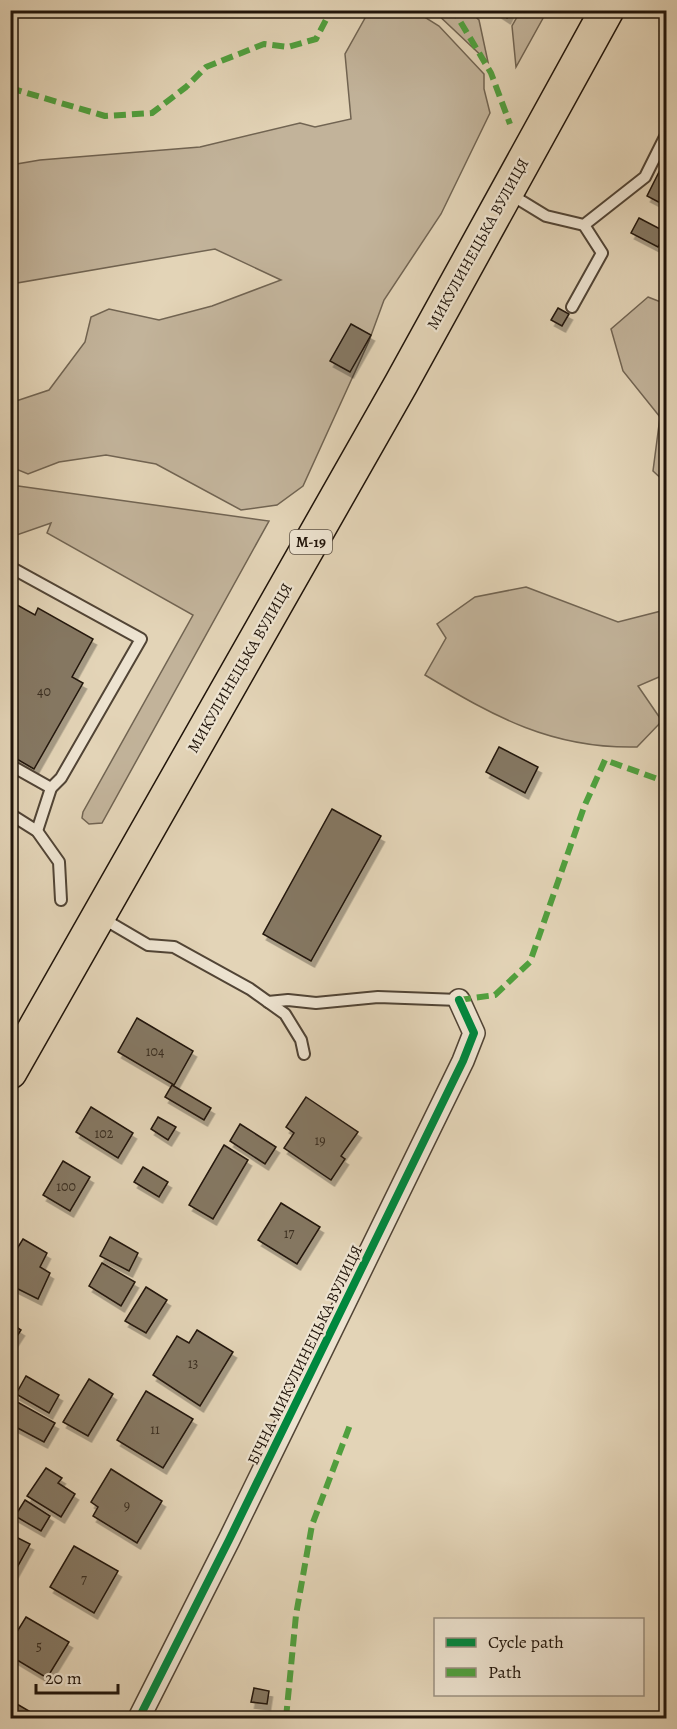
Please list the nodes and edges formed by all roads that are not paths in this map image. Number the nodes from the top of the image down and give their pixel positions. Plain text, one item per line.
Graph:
1 (608, 10) edge
2 (666, 135) edge
3 (507, 192) junction
4 (584, 225) junction
5 (572, 306) dead end
6 (10, 567) edge
7 (10, 765) edge
8 (51, 788) junction
9 (10, 814) edge
10 (37, 831) junction
11 (61, 900) dead end
12 (99, 916) junction
13 (459, 1000) joint
14 (268, 1002) junction
15 (304, 1054) dead end
16 (10, 1072) edge
17 (139, 1719) edge

1 - 3 highway, МИКУЛИНЕЦЬКА ВУЛИЦЯ / М-19
2 - 4 lane
3 - 4 lane
3 - 12 highway, МИКУЛИНЕЦЬКА ВУЛИЦЯ / М-19
4 - 5 lane
6 - 8 lane
7 - 8 lane
8 - 10 lane
9 - 10 lane
10 - 11 lane
12 - 14 lane
12 - 16 highway, МИКУЛИНЕЦЬКА ВУЛИЦЯ / М-19
13 - 14 lane
13 - 17 street, БІЧНА МИКУЛИНЕЦЬКА ВУЛИЦЯ
14 - 15 lane

